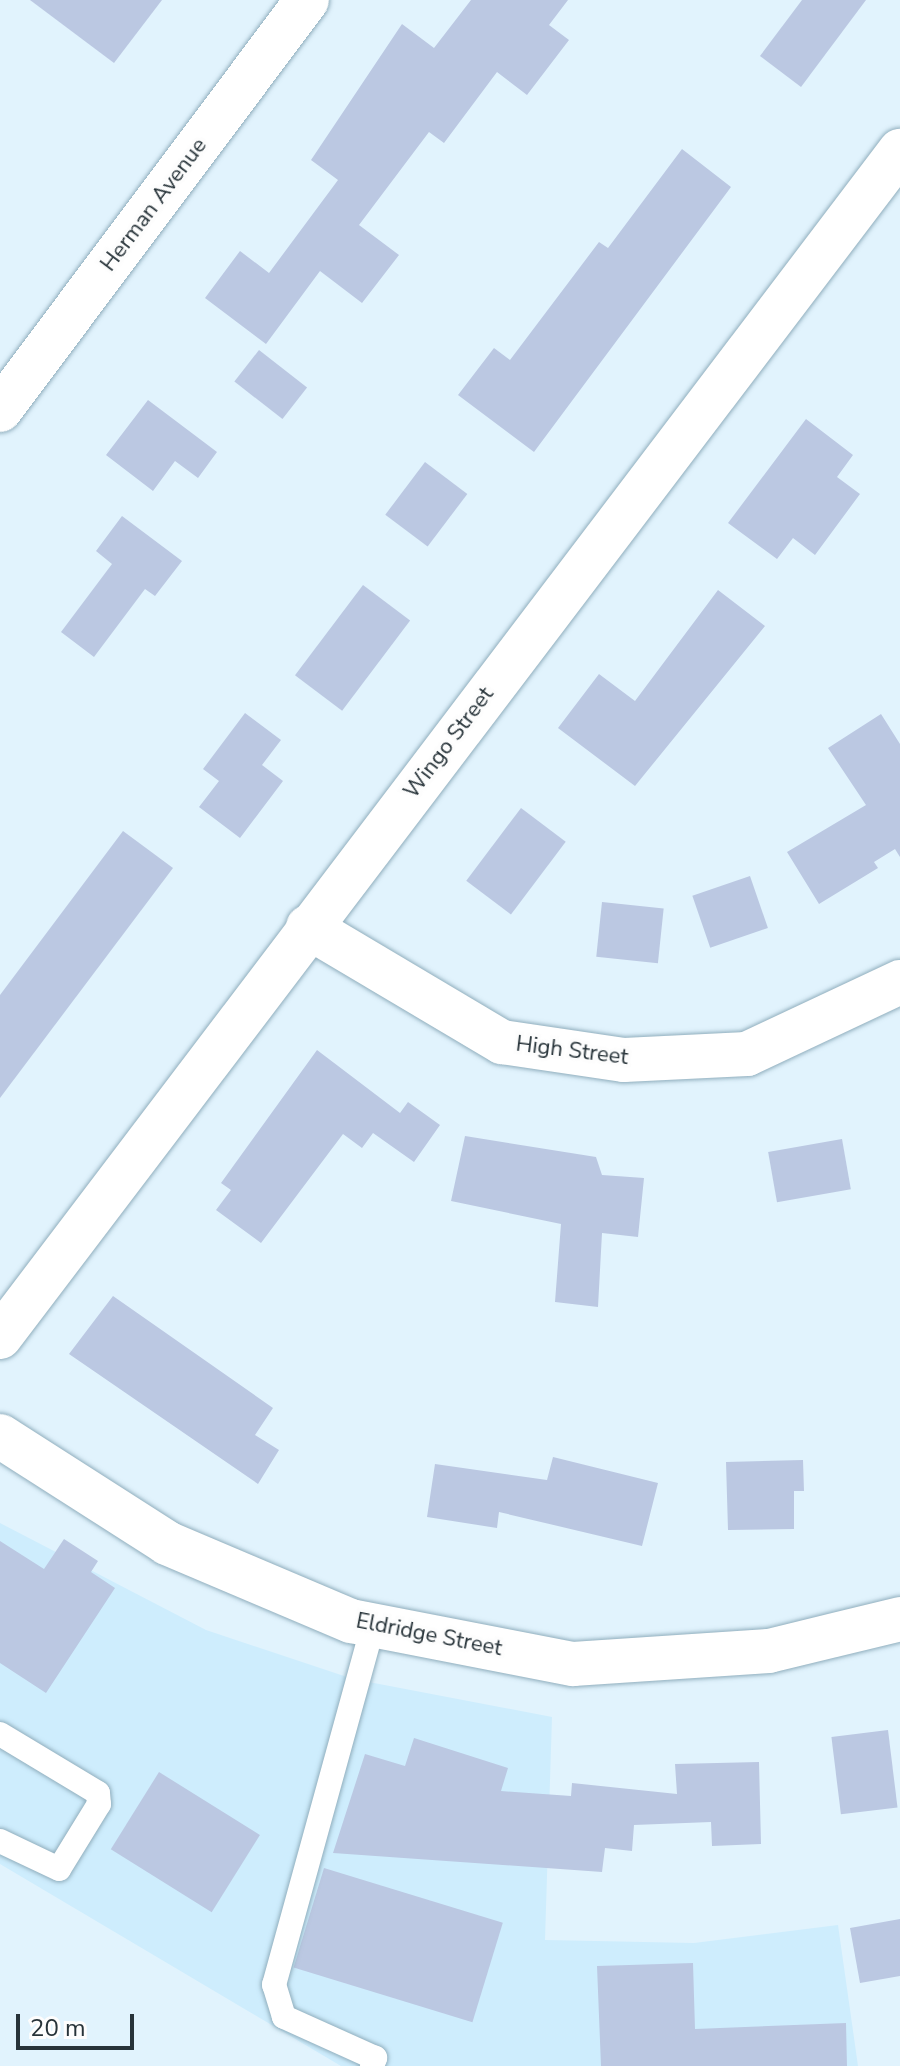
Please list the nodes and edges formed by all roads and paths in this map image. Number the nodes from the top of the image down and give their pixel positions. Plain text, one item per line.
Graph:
1 (307, 0) edge
2 (900, 151) edge
3 (0, 410) edge
4 (308, 927) junction
5 (900, 982) edge
6 (0, 1337) edge
7 (0, 1436) edge
8 (900, 1619) edge
9 (373, 1625) junction
10 (0, 1734) edge
11 (0, 1841) edge
12 (372, 2066) edge

1 - 3 street, Herman Avenue
2 - 4 street, Wingo Street
4 - 5 street, High Street
4 - 6 street, Wingo Street
7 - 9 street, Eldridge Street
8 - 9 street, Eldridge Street
9 - 12 lane
10 - 11 lane

